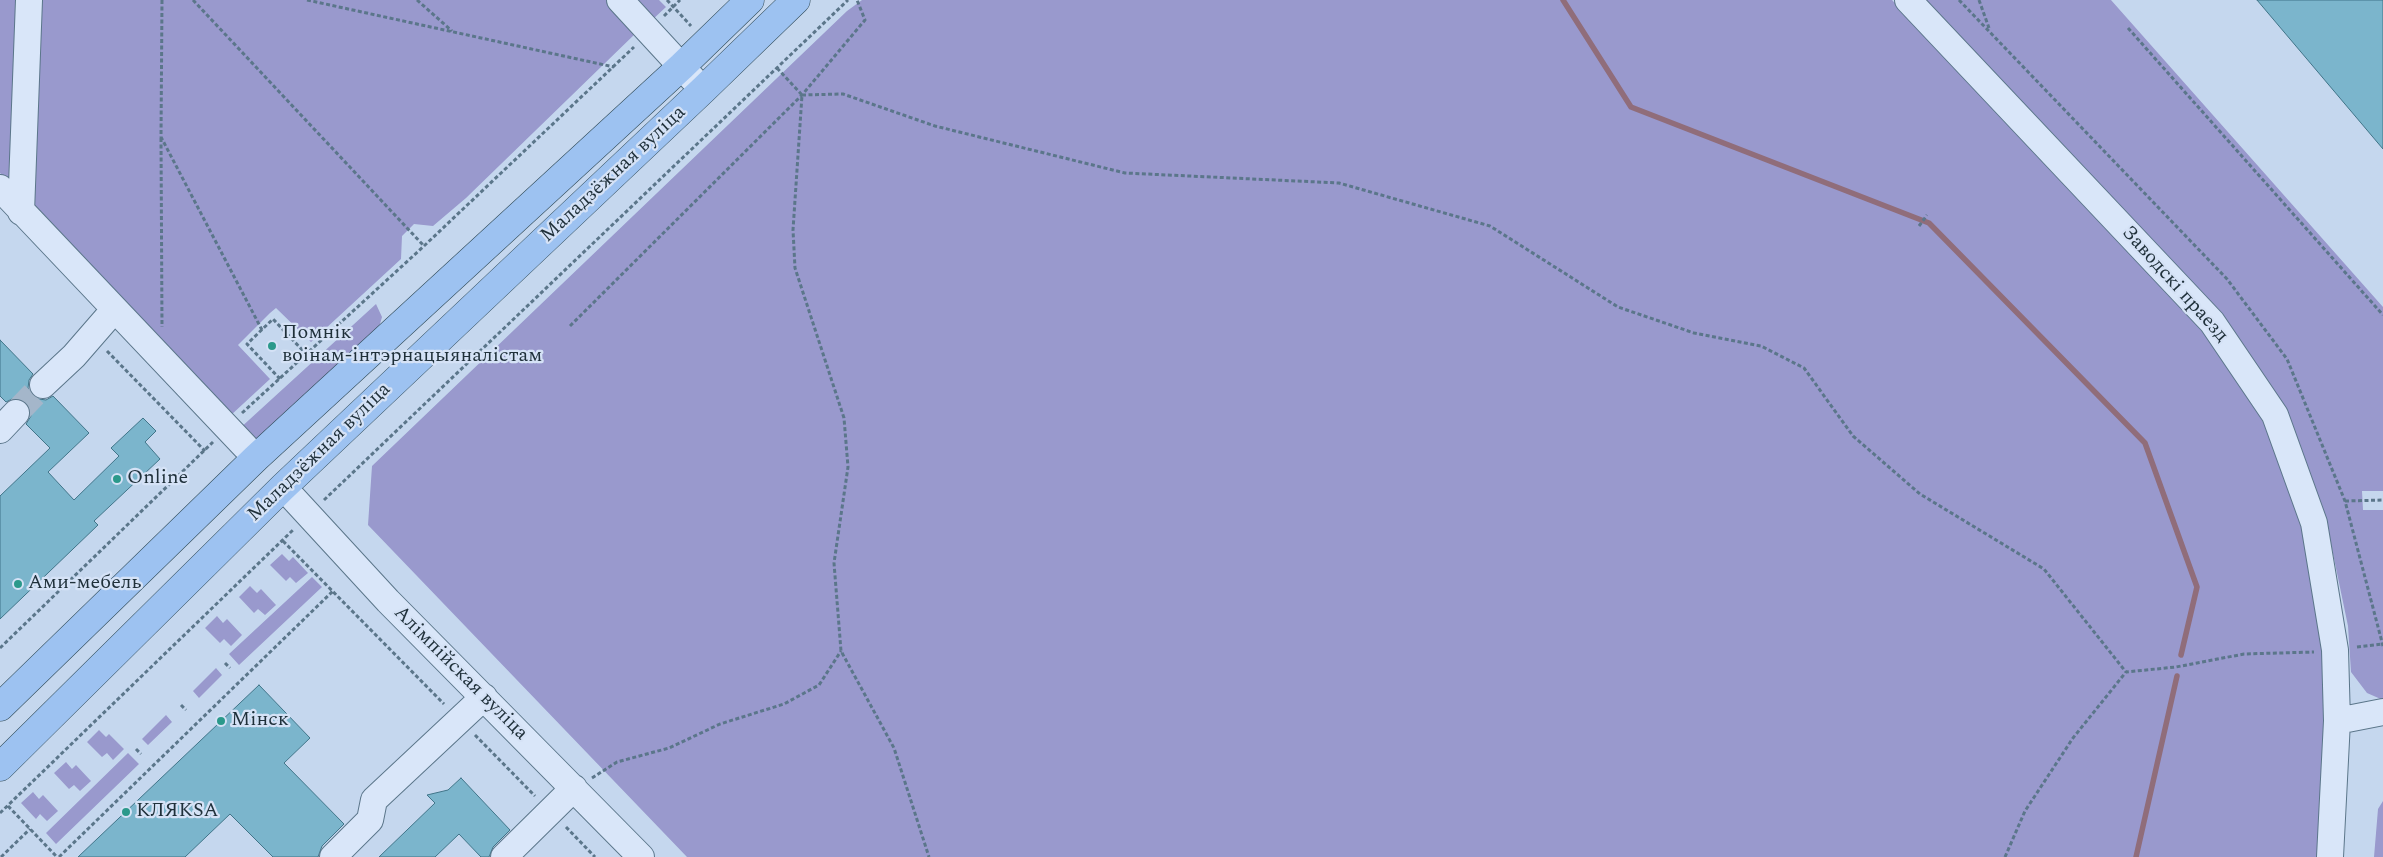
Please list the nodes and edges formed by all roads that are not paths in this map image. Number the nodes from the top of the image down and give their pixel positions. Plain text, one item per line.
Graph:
1 (620, 0) edge
2 (750, 0) edge
3 (796, 0) edge
4 (1908, 0) edge
5 (24, 7) edge
6 (682, 66) junction
7 (703, 90) junction
8 (0, 188) edge
9 (21, 212) junction
10 (114, 310) junction
11 (43, 385) tunnel mouth
12 (256, 458) junction
13 (283, 487) junction
14 (484, 697) junction
15 (0, 707) edge
16 (2383, 712) edge
17 (2337, 721) junction
18 (0, 767) edge
19 (574, 788) junction
20 (333, 857) edge
21 (504, 857) edge
22 (641, 857) edge
23 (2330, 857) edge

1 - 6 street
2 - 6 main road, Маладзёжная вуліца
3 - 7 main road, Маладзёжная вуліца
4 - 17 street, Заводскі праезд
5 - 9 street
6 - 7 street
6 - 12 main road, Маладзёжная вуліца
7 - 13 main road, Маладзёжная вуліца
8 - 9 street
9 - 10 street
10 - 11 street
10 - 12 street
12 - 13 main road
12 - 15 main road, Маладзёжная вуліца
13 - 14 street, Алімпійская вуліца
13 - 18 main road, Маладзёжная вуліца
14 - 19 street, Алімпійская вуліца
14 - 20 street
16 - 17 street
17 - 23 street, Заводскі праезд
19 - 21 street
19 - 22 street, Алімпійская вуліца

